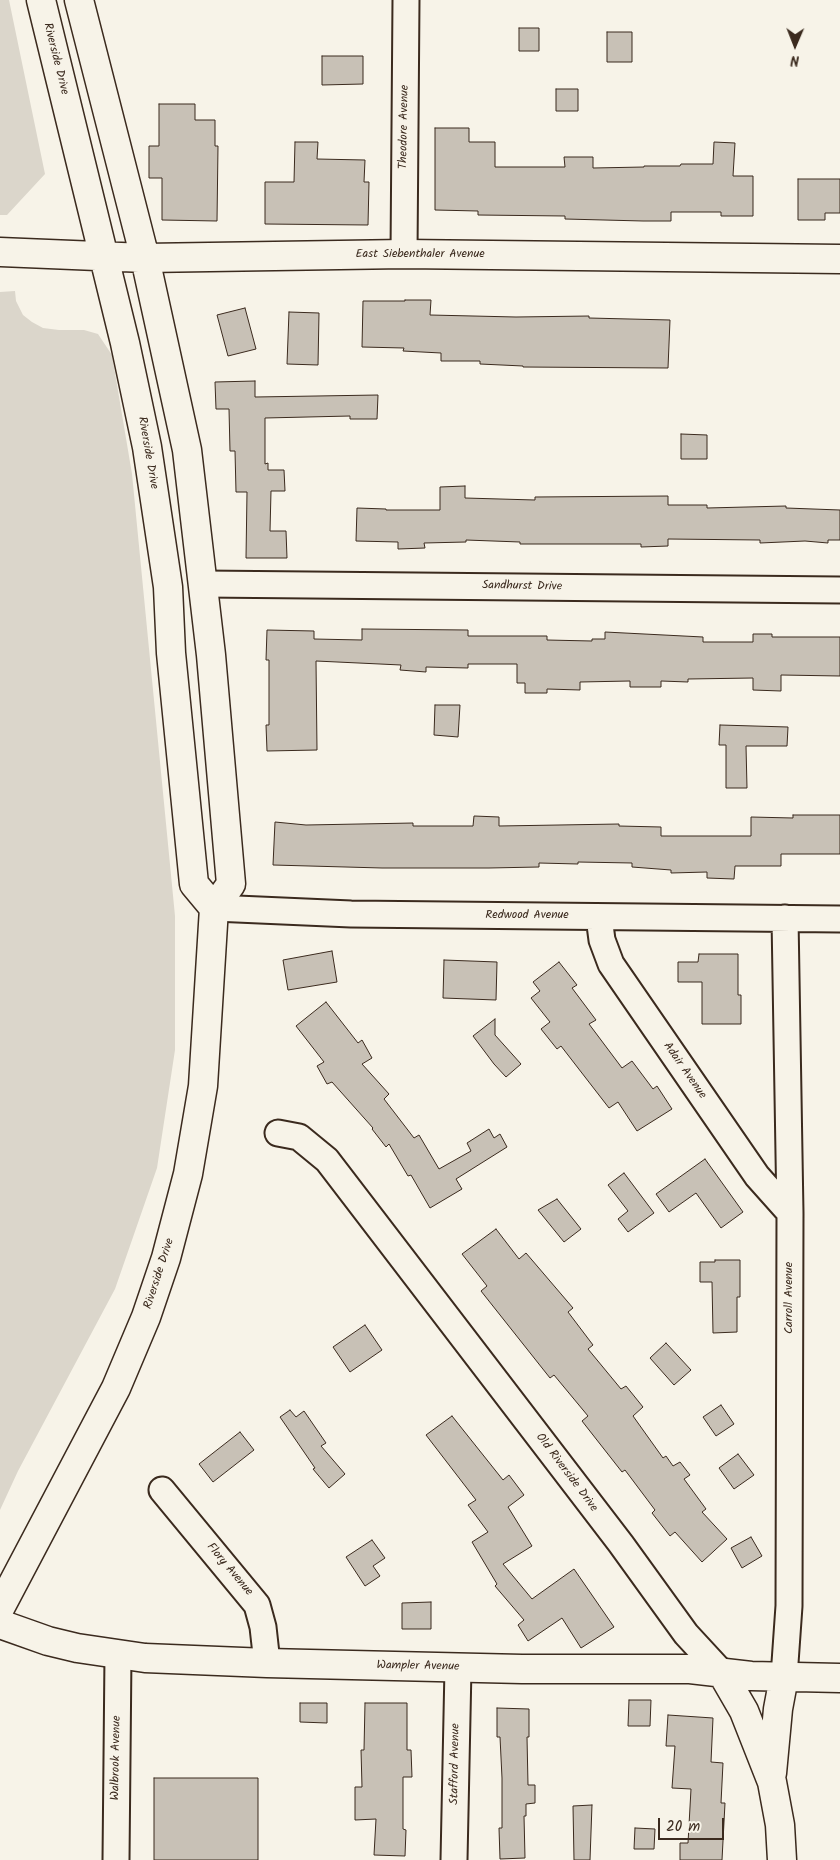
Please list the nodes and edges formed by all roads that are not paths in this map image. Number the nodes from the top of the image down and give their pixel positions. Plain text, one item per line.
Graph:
1 (41, 0) edge
2 (79, 0) edge
3 (406, 0) edge
4 (7, 252) edge
5 (404, 254) junction
6 (105, 258) junction
7 (145, 258) junction
8 (840, 259) edge
9 (203, 584) junction
10 (840, 590) edge
11 (214, 908) junction
12 (599, 917) junction
13 (785, 918) junction
14 (840, 919) edge
15 (278, 1133) dead end
16 (790, 1214) junction
17 (162, 1490) dead end
18 (0, 1608) edge
19 (0, 1624) edge
20 (118, 1655) junction
21 (267, 1663) junction
22 (458, 1668) junction
23 (722, 1673) junction
24 (784, 1677) junction
25 (840, 1678) edge
26 (772, 1782) junction
27 (116, 1860) edge
28 (454, 1860) edge
29 (782, 1860) edge

1 - 6 main road, Riverside Drive
2 - 7 main road
3 - 5 street, Theodore Avenue
4 - 6 main road, East Siebenthaler Avenue
5 - 7 main road, East Siebenthaler Avenue
5 - 8 main road, East Siebenthaler Avenue
6 - 7 main road, East Siebenthaler Avenue
6 - 11 main road, Riverside Drive
7 - 9 main road
9 - 10 street, Sandhurst Drive
9 - 11 main road
11 - 12 street, Redwood Avenue
11 - 18 main road, Riverside Drive
12 - 13 street, Redwood Avenue
12 - 16 street, Adair Avenue
13 - 14 street, Redwood Avenue
13 - 16 street, Carroll Avenue
15 - 23 street, Old Riverside Drive
16 - 24 street, Carroll Avenue
17 - 21 street, Flory Avenue
19 - 20 main road, Wampler Avenue
20 - 21 main road, Wampler Avenue
20 - 27 street, Walbrook Avenue
21 - 22 main road, Wampler Avenue
22 - 23 main road, Wampler Avenue
22 - 28 street, Stafford Avenue
23 - 24 main road, Wampler Avenue
23 - 26 main road, Old Riverside Drive
24 - 25 main road, Wampler Avenue
24 - 26 main road
26 - 29 main road, Old Riverside Drive

